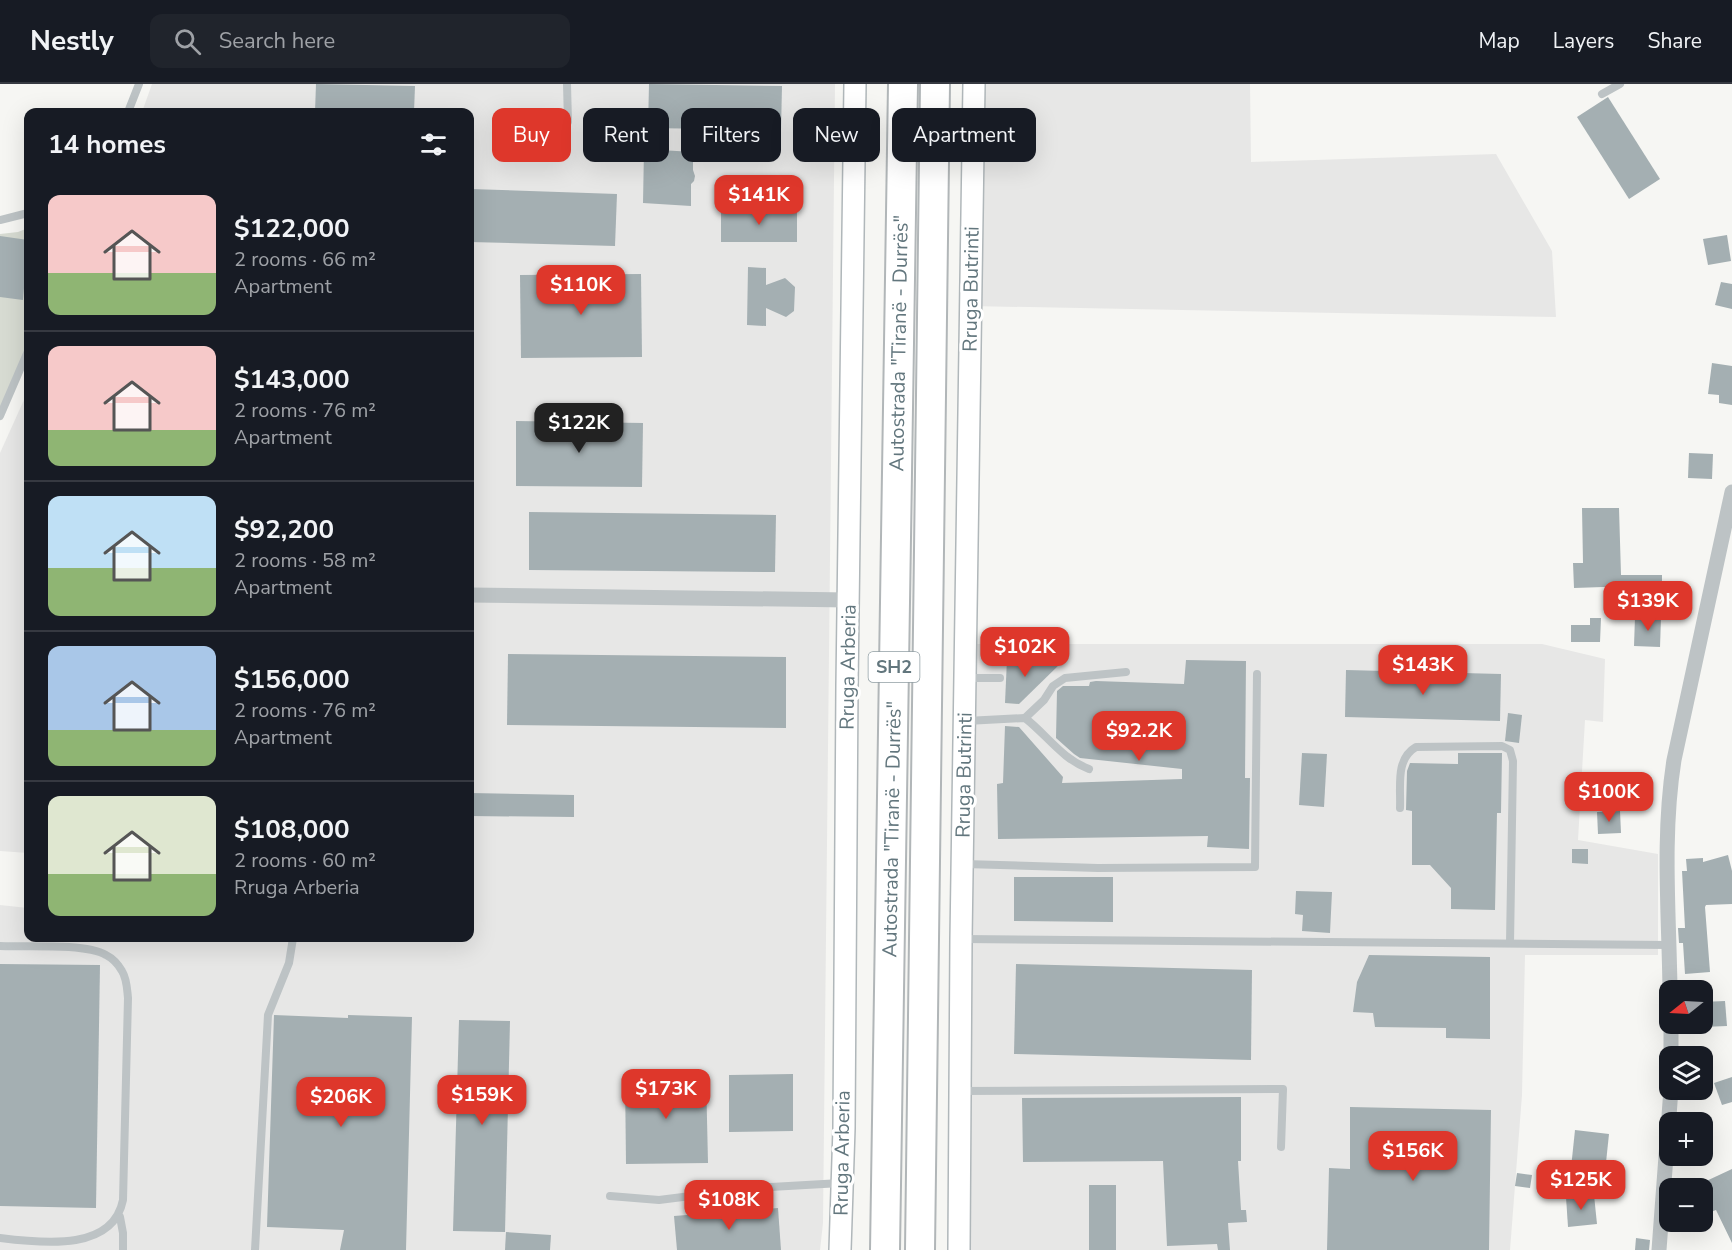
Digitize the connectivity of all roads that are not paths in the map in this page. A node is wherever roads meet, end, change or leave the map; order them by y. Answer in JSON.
{"nodes":[{"id":1,"x":139,"y":84,"type":"edge"},
{"id":2,"x":567,"y":84,"type":"edge"},
{"id":3,"x":855,"y":84,"type":"edge"},
{"id":4,"x":903,"y":84,"type":"edge"},
{"id":5,"x":935,"y":84,"type":"edge"},
{"id":6,"x":974,"y":84,"type":"edge"},
{"id":7,"x":1620,"y":84,"type":"edge"},
{"id":8,"x":1602,"y":94,"type":"dead end"},
{"id":9,"x":130,"y":108,"type":"edge"},
{"id":10,"x":568,"y":108,"type":"edge"},
{"id":11,"x":24,"y":214,"type":"edge"},
{"id":12,"x":0,"y":220,"type":"edge"},
{"id":13,"x":24,"y":360,"type":"edge"},
{"id":14,"x":0,"y":416,"type":"edge"},
{"id":15,"x":1732,"y":492,"type":"edge"},
{"id":16,"x":474,"y":596,"type":"edge"},
{"id":17,"x":849,"y":600,"type":"junction"},
{"id":18,"x":1126,"y":672,"type":"dead end"},
{"id":19,"x":1257,"y":674,"type":"dead end"},
{"id":20,"x":965,"y":678,"type":"junction"},
{"id":21,"x":1000,"y":678,"type":"dead end"},
{"id":22,"x":1025,"y":718,"type":"junction"},
{"id":23,"x":964,"y":721,"type":"junction"},
{"id":24,"x":1089,"y":769,"type":"dead end"},
{"id":25,"x":1401,"y":808,"type":"dead end"},
{"id":26,"x":963,"y":864,"type":"junction"},
{"id":27,"x":962,"y":939,"type":"junction"},
{"id":28,"x":292,"y":942,"type":"edge"},
{"id":29,"x":1510,"y":943,"type":"junction"},
{"id":30,"x":1669,"y":945,"type":"junction"},
{"id":31,"x":0,"y":946,"type":"edge"},
{"id":32,"x":1670,"y":980,"type":"edge"},
{"id":33,"x":960,"y":1091,"type":"junction"},
{"id":34,"x":1670,"y":1100,"type":"edge"},
{"id":35,"x":1281,"y":1147,"type":"dead end"},
{"id":36,"x":842,"y":1182,"type":"junction"},
{"id":37,"x":610,"y":1196,"type":"dead end"},
{"id":38,"x":120,"y":1217,"type":"junction"},
{"id":39,"x":0,"y":1238,"type":"edge"},
{"id":40,"x":123,"y":1250,"type":"edge"},
{"id":41,"x":255,"y":1250,"type":"edge"},
{"id":42,"x":840,"y":1250,"type":"edge"},
{"id":43,"x":885,"y":1250,"type":"edge"},
{"id":44,"x":920,"y":1250,"type":"edge"},
{"id":45,"x":959,"y":1250,"type":"edge"},
{"id":46,"x":1659,"y":1250,"type":"edge"}],
"edges":[{"from":1,"to":9,"type":"lane"},
{"from":2,"to":10,"type":"lane"},
{"from":3,"to":17,"type":"main road","name":"Rruga Arberia"},
{"from":4,"to":43,"type":"highway","name":"Autostrada \"Tiranë - Durrës\"","number":"SH2"},
{"from":5,"to":44,"type":"highway","name":"Autostrada \"Tiranë - Durrës\"","number":"SH2"},
{"from":6,"to":20,"type":"main road","name":"Rruga Butrinti"},
{"from":7,"to":8,"type":"lane"},
{"from":11,"to":12,"type":"lane"},
{"from":13,"to":14,"type":"lane"},
{"from":15,"to":30,"type":"street"},
{"from":16,"to":17,"type":"street"},
{"from":17,"to":36,"type":"main road","name":"Rruga Arberia"},
{"from":18,"to":22,"type":"lane"},
{"from":19,"to":26,"type":"lane"},
{"from":20,"to":21,"type":"lane"},
{"from":20,"to":23,"type":"main road","name":"Rruga Butrinti"},
{"from":22,"to":23,"type":"lane"},
{"from":22,"to":24,"type":"lane"},
{"from":23,"to":26,"type":"main road","name":"Rruga Butrinti"},
{"from":25,"to":29,"type":"lane"},
{"from":26,"to":27,"type":"main road","name":"Rruga Butrinti"},
{"from":27,"to":29,"type":"lane"},
{"from":27,"to":33,"type":"main road","name":"Rruga Butrinti"},
{"from":28,"to":41,"type":"lane"},
{"from":29,"to":30,"type":"lane"},
{"from":30,"to":32,"type":"street"},
{"from":31,"to":38,"type":"lane"},
{"from":33,"to":35,"type":"lane"},
{"from":33,"to":45,"type":"main road","name":"Rruga Butrinti"},
{"from":34,"to":46,"type":"street"},
{"from":36,"to":37,"type":"lane"},
{"from":36,"to":42,"type":"main road","name":"Rruga Arberia"},
{"from":38,"to":39,"type":"lane"},
{"from":38,"to":40,"type":"lane"}]}
